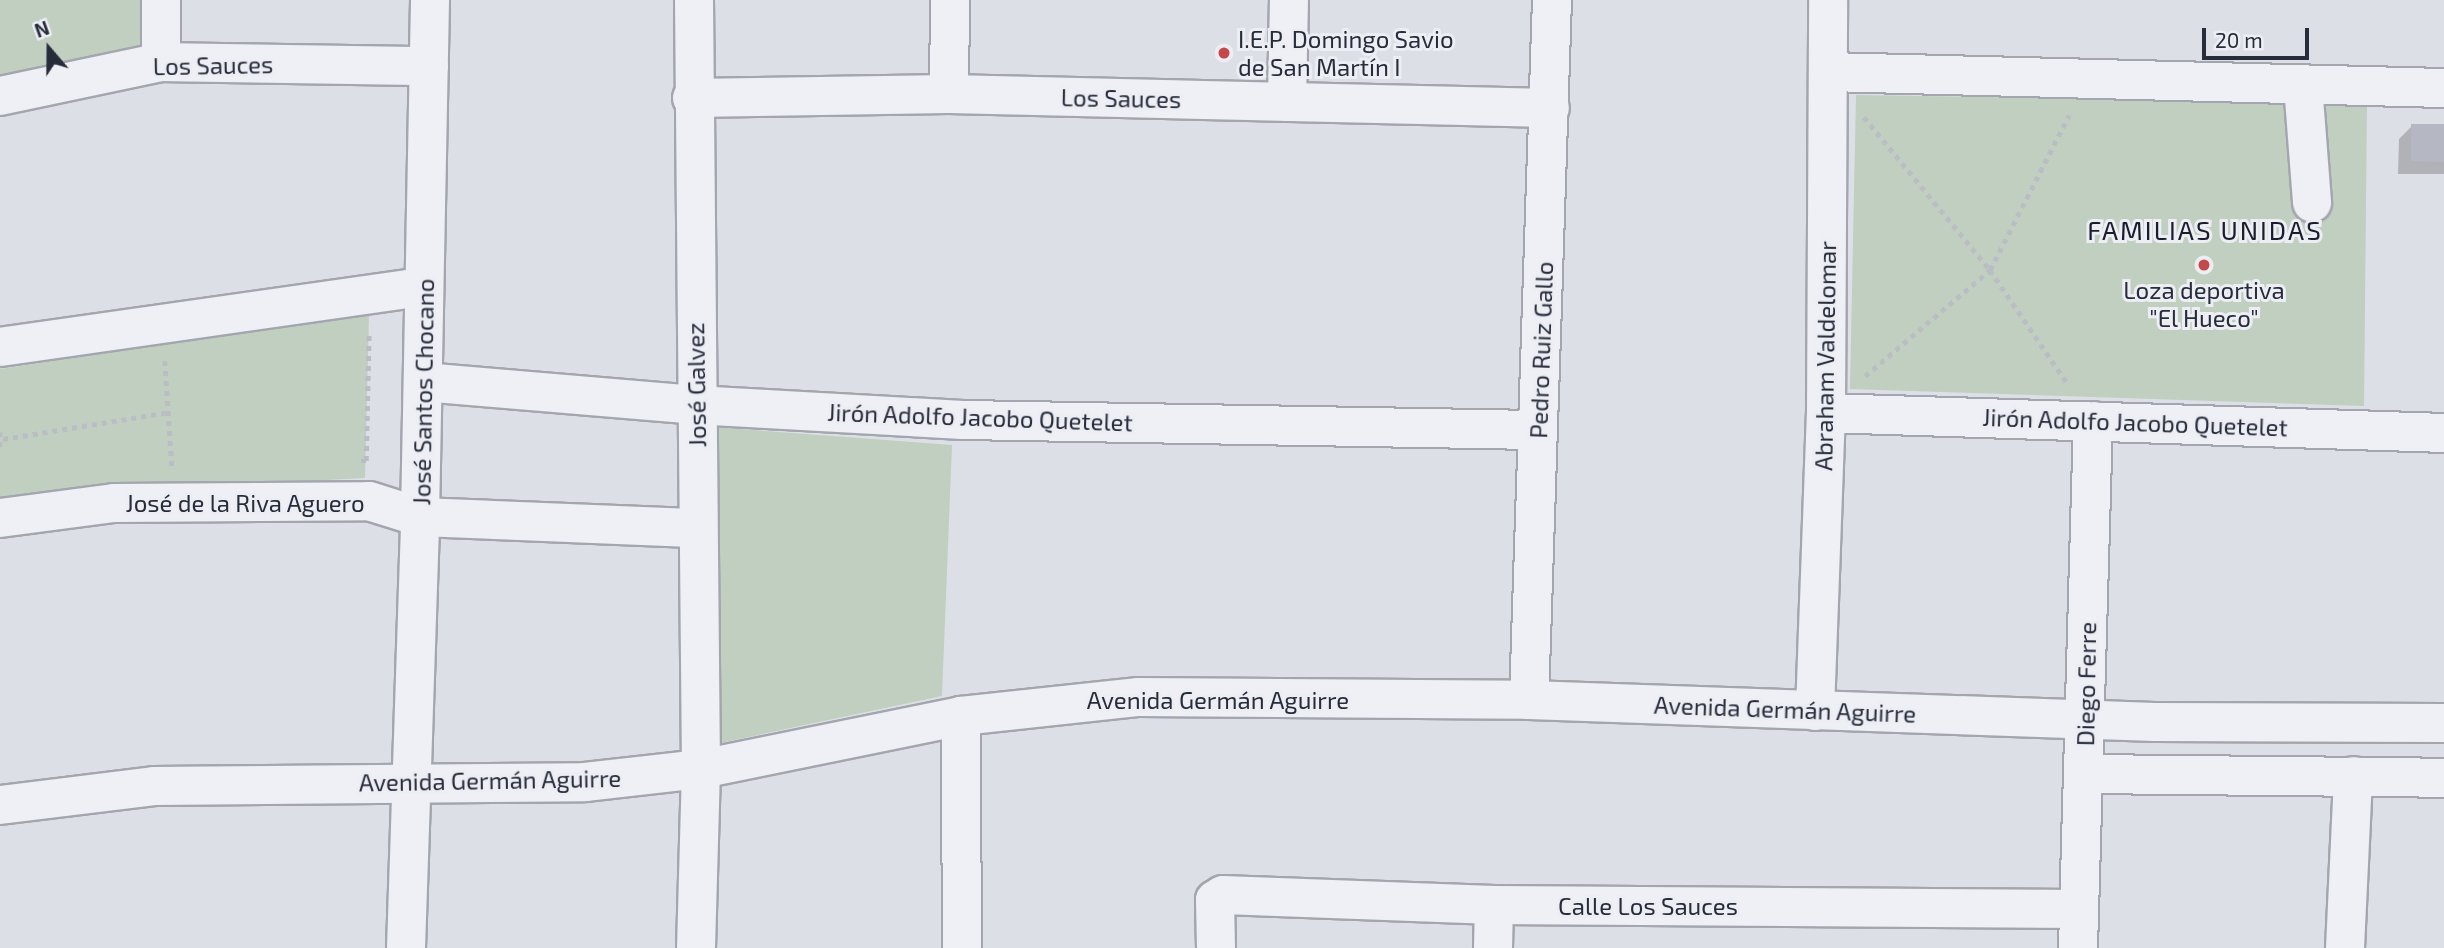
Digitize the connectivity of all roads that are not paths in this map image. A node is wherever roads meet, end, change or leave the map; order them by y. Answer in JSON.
{"nodes":[{"id":1,"x":161,"y":0,"type":"edge"},
{"id":2,"x":430,"y":0,"type":"edge"},
{"id":3,"x":694,"y":0,"type":"edge"},
{"id":4,"x":950,"y":0,"type":"edge"},
{"id":5,"x":1289,"y":0,"type":"edge"},
{"id":6,"x":1552,"y":0,"type":"edge"},
{"id":7,"x":1828,"y":0,"type":"edge"},
{"id":8,"x":161,"y":62,"type":"junction"},
{"id":9,"x":429,"y":66,"type":"junction"},
{"id":10,"x":1828,"y":72,"type":"junction"},
{"id":11,"x":2304,"y":85,"type":"junction"},
{"id":12,"x":2444,"y":88,"type":"edge"},
{"id":13,"x":948,"y":94,"type":"junction"},
{"id":14,"x":0,"y":96,"type":"edge"},
{"id":15,"x":692,"y":98,"type":"junction"},
{"id":16,"x":1287,"y":102,"type":"junction"},
{"id":17,"x":1550,"y":108,"type":"junction"},
{"id":18,"x":2312,"y":203,"type":"dead end"},
{"id":19,"x":424,"y":287,"type":"junction"},
{"id":20,"x":0,"y":347,"type":"edge"},
{"id":21,"x":423,"y":382,"type":"junction"},
{"id":22,"x":695,"y":405,"type":"junction"},
{"id":23,"x":1826,"y":412,"type":"junction"},
{"id":24,"x":2093,"y":421,"type":"junction"},
{"id":25,"x":1538,"y":430,"type":"junction"},
{"id":26,"x":2444,"y":433,"type":"edge"},
{"id":27,"x":421,"y":517,"type":"junction"},
{"id":28,"x":0,"y":518,"type":"edge"},
{"id":29,"x":698,"y":528,"type":"junction"},
{"id":30,"x":1529,"y":700,"type":"junction"},
{"id":31,"x":1815,"y":711,"type":"junction"},
{"id":32,"x":961,"y":716,"type":"junction"},
{"id":33,"x":2084,"y":718,"type":"junction"},
{"id":34,"x":2444,"y":723,"type":"edge"},
{"id":35,"x":701,"y":769,"type":"junction"},
{"id":36,"x":2085,"y":774,"type":"junction"},
{"id":37,"x":2353,"y":776,"type":"junction"},
{"id":38,"x":2444,"y":778,"type":"edge"},
{"id":39,"x":410,"y":783,"type":"junction"},
{"id":40,"x":0,"y":805,"type":"edge"},
{"id":41,"x":1494,"y":905,"type":"junction"},
{"id":42,"x":2079,"y":909,"type":"junction"},
{"id":43,"x":406,"y":948,"type":"edge"},
{"id":44,"x":696,"y":948,"type":"edge"},
{"id":45,"x":962,"y":948,"type":"edge"},
{"id":46,"x":1216,"y":948,"type":"edge"},
{"id":47,"x":1493,"y":948,"type":"edge"},
{"id":48,"x":2078,"y":948,"type":"edge"},
{"id":49,"x":2345,"y":948,"type":"edge"}],
"edges":[{"from":1,"to":8,"type":"street"},
{"from":2,"to":9,"type":"street","name":"José Santos Chocano"},
{"from":3,"to":15,"type":"street","name":"José Galvez"},
{"from":4,"to":13,"type":"street"},
{"from":5,"to":16,"type":"street"},
{"from":6,"to":17,"type":"street","name":"Pedro Ruiz Gallo"},
{"from":7,"to":10,"type":"street","name":"Abraham Valdelomar"},
{"from":8,"to":9,"type":"street","name":"Los Sauces"},
{"from":8,"to":14,"type":"street","name":"Los Sauces"},
{"from":9,"to":19,"type":"street","name":"José Santos Chocano"},
{"from":10,"to":11,"type":"street"},
{"from":10,"to":23,"type":"street","name":"Abraham Valdelomar"},
{"from":11,"to":12,"type":"street"},
{"from":11,"to":18,"type":"street"},
{"from":13,"to":15,"type":"street","name":"Los Sauces"},
{"from":13,"to":16,"type":"street","name":"Los Sauces"},
{"from":15,"to":22,"type":"street","name":"José Galvez"},
{"from":16,"to":17,"type":"street","name":"Los Sauces"},
{"from":17,"to":25,"type":"street","name":"Pedro Ruiz Gallo"},
{"from":19,"to":20,"type":"street"},
{"from":19,"to":21,"type":"street","name":"José Santos Chocano"},
{"from":21,"to":22,"type":"street","name":"Jirón Adolfo Jacobo Quetelet"},
{"from":21,"to":27,"type":"street","name":"José Santos Chocano"},
{"from":22,"to":25,"type":"street","name":"Jirón Adolfo Jacobo Quetelet"},
{"from":22,"to":29,"type":"street","name":"José Galvez"},
{"from":23,"to":24,"type":"street","name":"Jirón Adolfo Jacobo Quetelet"},
{"from":23,"to":31,"type":"street","name":"Abraham Valdelomar"},
{"from":24,"to":26,"type":"street","name":"Jirón Adolfo Jacobo Quetelet"},
{"from":24,"to":33,"type":"street","name":"Diego Ferre"},
{"from":25,"to":30,"type":"street","name":"Pedro Ruiz Gallo"},
{"from":27,"to":28,"type":"street","name":"José de la Riva Aguero"},
{"from":27,"to":29,"type":"street","name":"José de la Riva Aguero"},
{"from":27,"to":39,"type":"street","name":"José Santos Chocano"},
{"from":29,"to":35,"type":"street","name":"José Galvez"},
{"from":30,"to":31,"type":"street","name":"Avenida Germán Aguirre"},
{"from":30,"to":32,"type":"street","name":"Avenida Germán Aguirre"},
{"from":31,"to":33,"type":"street","name":"Avenida Germán Aguirre"},
{"from":32,"to":35,"type":"street","name":"Avenida Germán Aguirre"},
{"from":32,"to":45,"type":"street"},
{"from":33,"to":34,"type":"street","name":"Avenida Germán Aguirre"},
{"from":33,"to":36,"type":"street","name":"Diego Ferre"},
{"from":35,"to":39,"type":"street","name":"Avenida Germán Aguirre"},
{"from":35,"to":44,"type":"street","name":"José Galvez"},
{"from":36,"to":37,"type":"street"},
{"from":36,"to":42,"type":"street","name":"Diego Ferre"},
{"from":37,"to":38,"type":"street"},
{"from":37,"to":49,"type":"street"},
{"from":39,"to":40,"type":"street","name":"Avenida Germán Aguirre"},
{"from":39,"to":43,"type":"street","name":"José Santos Chocano"},
{"from":41,"to":42,"type":"street","name":"Calle Los Sauces"},
{"from":41,"to":46,"type":"street","name":"Calle Los Sauces"},
{"from":41,"to":47,"type":"street"},
{"from":42,"to":48,"type":"street","name":"Diego Ferre"}]}
